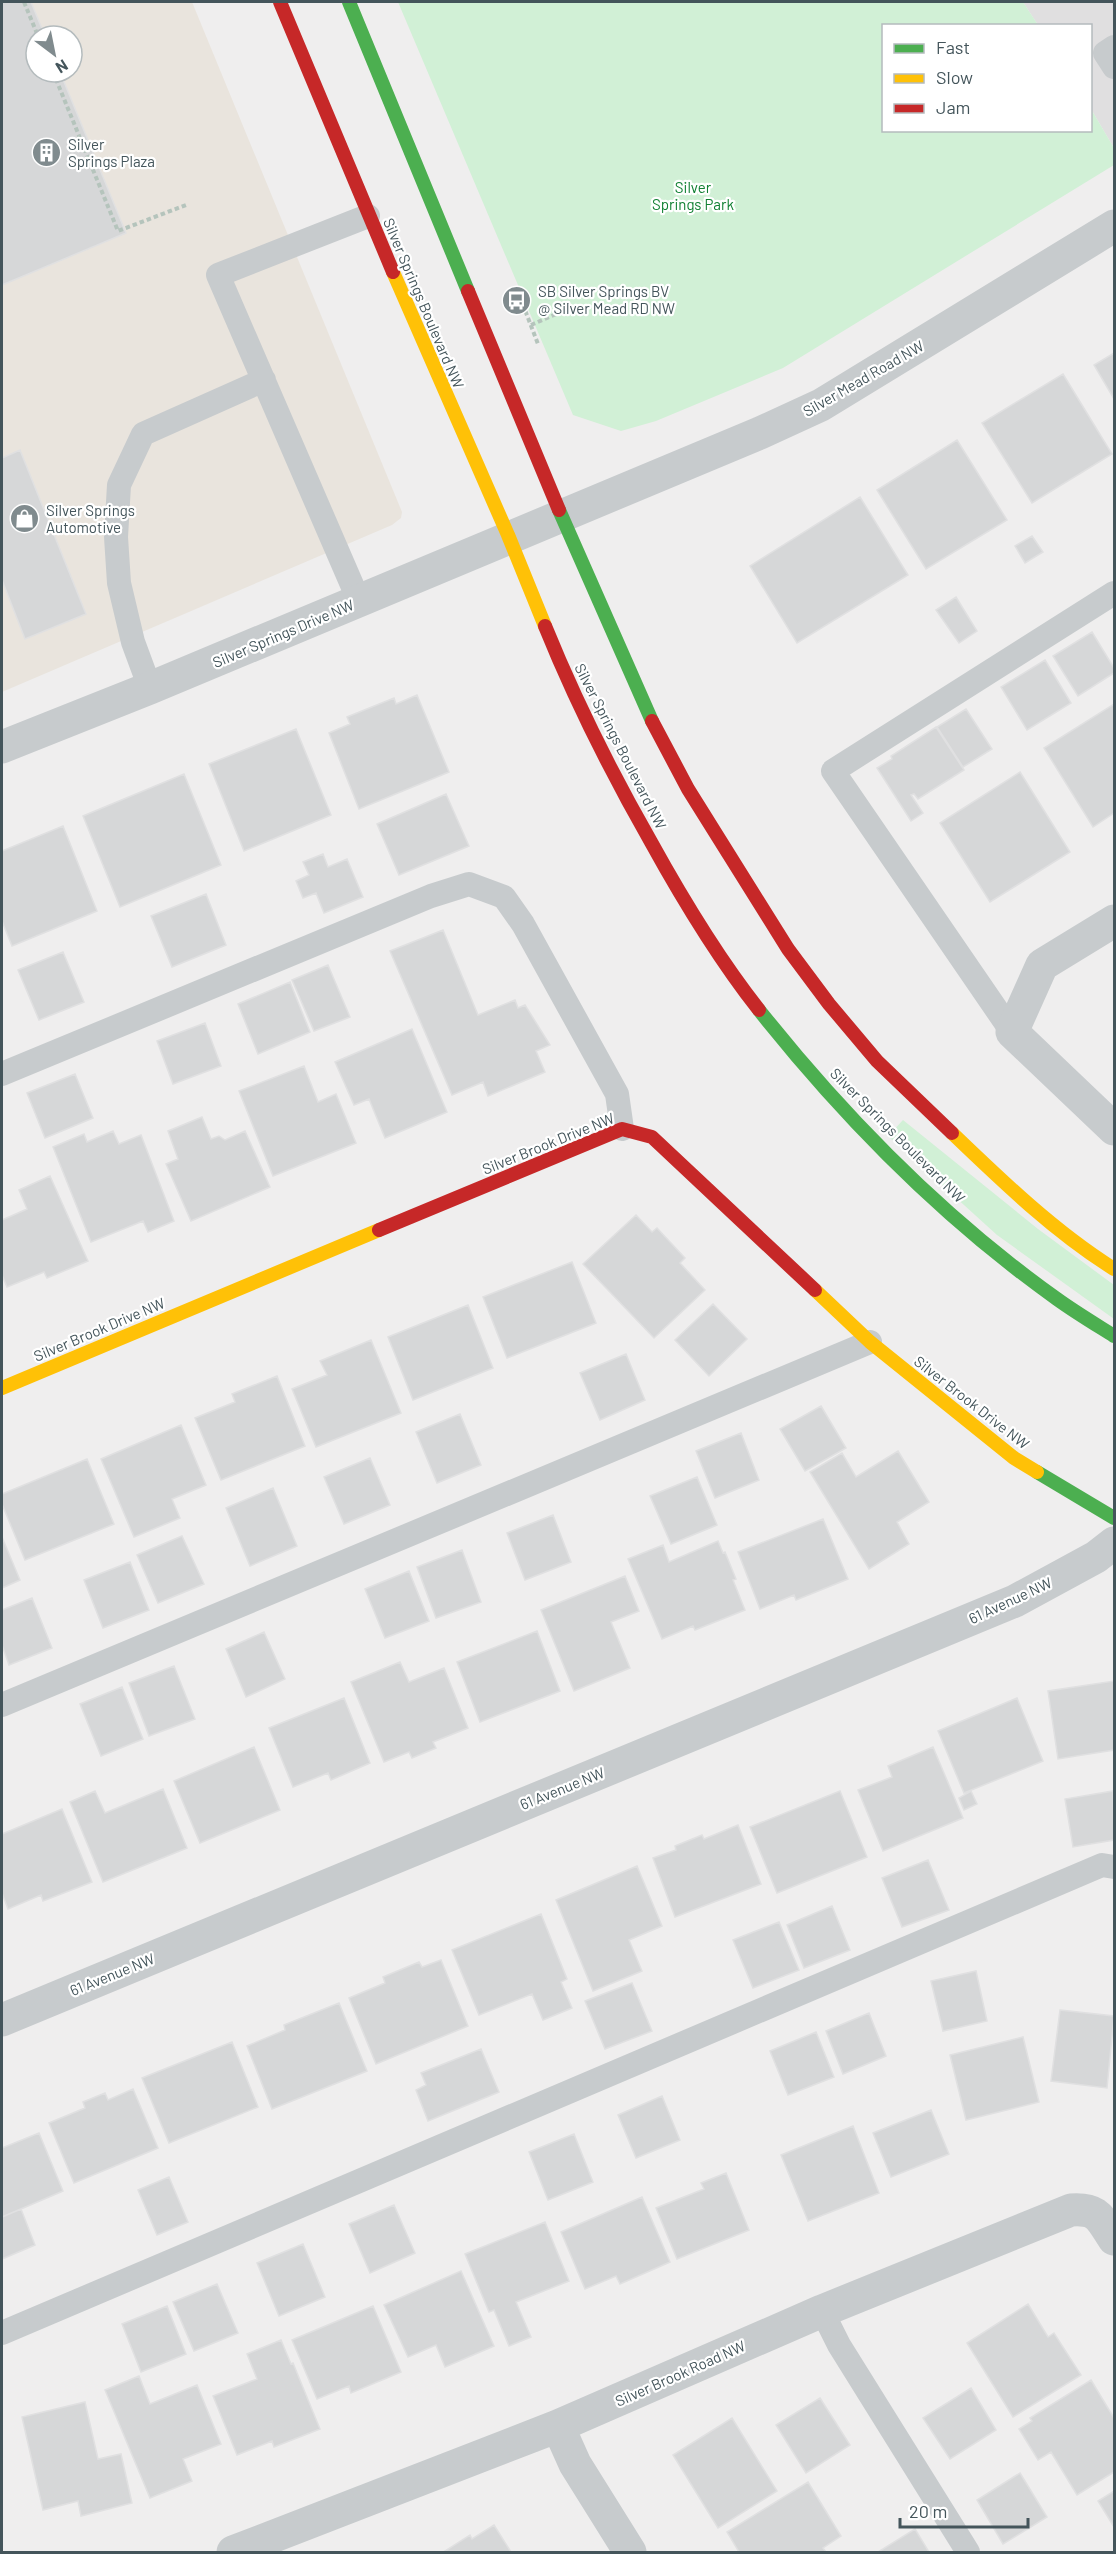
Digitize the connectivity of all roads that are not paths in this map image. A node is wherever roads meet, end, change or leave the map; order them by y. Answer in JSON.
{"nodes":[{"id":1,"x":280,"y":2,"type":"edge"},
{"id":2,"x":349,"y":2,"type":"edge"},
{"id":3,"x":1114,"y":47,"type":"edge"},
{"id":4,"x":1114,"y":67,"type":"edge"},
{"id":5,"x":368,"y":216,"type":"junction"},
{"id":6,"x":1114,"y":226,"type":"edge"},
{"id":7,"x":264,"y":380,"type":"junction"},
{"id":8,"x":562,"y":514,"type":"junction"},
{"id":9,"x":509,"y":538,"type":"junction"},
{"id":10,"x":1114,"y":593,"type":"edge"},
{"id":11,"x":359,"y":601,"type":"junction"},
{"id":12,"x":150,"y":688,"type":"junction"},
{"id":13,"x":2,"y":747,"type":"edge"},
{"id":14,"x":1114,"y":921,"type":"edge"},
{"id":15,"x":1012,"y":1032,"type":"junction"},
{"id":16,"x":2,"y":1074,"type":"edge"},
{"id":17,"x":622,"y":1129,"type":"junction"},
{"id":18,"x":1114,"y":1129,"type":"edge"},
{"id":19,"x":1114,"y":1269,"type":"edge"},
{"id":20,"x":1114,"y":1336,"type":"edge"},
{"id":21,"x":870,"y":1342,"type":"junction"},
{"id":22,"x":2,"y":1388,"type":"edge"},
{"id":23,"x":1114,"y":1518,"type":"edge"},
{"id":24,"x":1114,"y":1543,"type":"edge"},
{"id":25,"x":2,"y":1705,"type":"edge"},
{"id":26,"x":1114,"y":1867,"type":"edge"},
{"id":27,"x":2,"y":2020,"type":"edge"},
{"id":28,"x":1114,"y":2239,"type":"edge"},
{"id":29,"x":822,"y":2311,"type":"junction"},
{"id":30,"x":2,"y":2333,"type":"edge"},
{"id":31,"x":558,"y":2426,"type":"junction"},
{"id":32,"x":273,"y":2546,"type":"edge"},
{"id":33,"x":233,"y":2553,"type":"edge"},
{"id":34,"x":630,"y":2553,"type":"edge"},
{"id":35,"x":968,"y":2553,"type":"edge"}],
"edges":[{"from":1,"to":5,"type":"street","name":"Silver Springs Boulevard NW"},
{"from":2,"to":8,"type":"street"},
{"from":3,"to":4,"type":"lane"},
{"from":5,"to":7,"type":"lane"},
{"from":5,"to":9,"type":"street","name":"Silver Springs Boulevard NW"},
{"from":6,"to":8,"type":"street","name":"Silver Mead Road NW"},
{"from":7,"to":11,"type":"lane"},
{"from":7,"to":12,"type":"lane"},
{"from":8,"to":9,"type":"street","name":"Silver Springs Drive NW"},
{"from":8,"to":19,"type":"street"},
{"from":9,"to":11,"type":"street","name":"Silver Springs Drive NW"},
{"from":9,"to":20,"type":"street","name":"Silver Springs Boulevard NW"},
{"from":10,"to":15,"type":"lane"},
{"from":11,"to":12,"type":"street","name":"Silver Springs Drive NW"},
{"from":12,"to":13,"type":"street","name":"Silver Springs Drive NW"},
{"from":14,"to":15,"type":"street"},
{"from":15,"to":18,"type":"street"},
{"from":16,"to":17,"type":"lane"},
{"from":17,"to":21,"type":"street","name":"Silver Brook Drive NW"},
{"from":17,"to":22,"type":"street","name":"Silver Brook Drive NW"},
{"from":21,"to":23,"type":"street","name":"Silver Brook Drive NW"},
{"from":21,"to":25,"type":"lane"},
{"from":24,"to":27,"type":"street","name":"61 Avenue NW"},
{"from":26,"to":30,"type":"lane"},
{"from":28,"to":29,"type":"street","name":"Silver Brook Road NW"},
{"from":29,"to":31,"type":"street","name":"Silver Brook Road NW"},
{"from":29,"to":35,"type":"lane"},
{"from":31,"to":32,"type":"street","name":"Silver Brook Road NW"},
{"from":31,"to":34,"type":"street"},
{"from":32,"to":33,"type":"street","name":"Silver Brook Road NW"}]}
